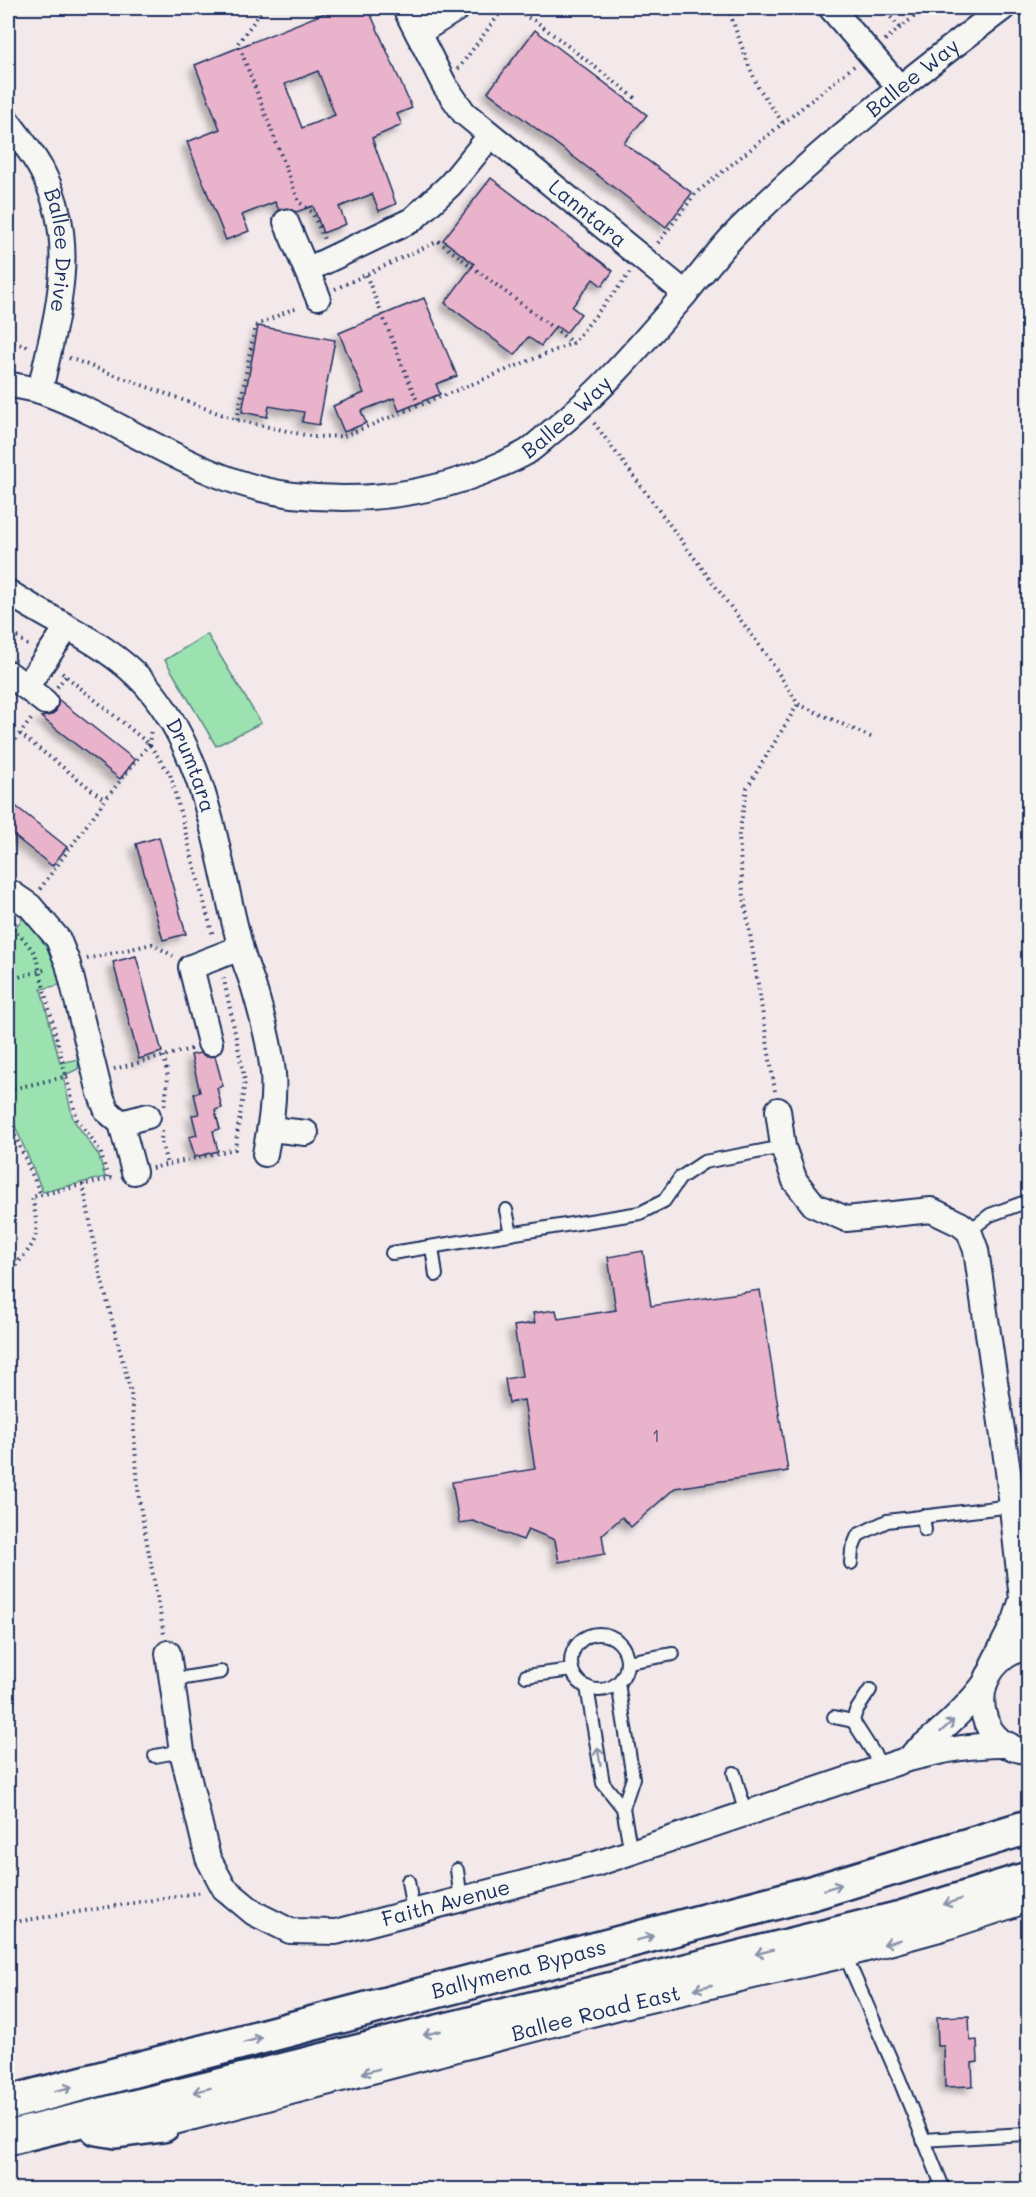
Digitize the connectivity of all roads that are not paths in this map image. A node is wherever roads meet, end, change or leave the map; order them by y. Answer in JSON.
{"nodes":[{"id":1,"x":405,"y":8,"type":"edge"},
{"id":2,"x":458,"y":8,"type":"edge"},
{"id":3,"x":831,"y":8,"type":"edge"},
{"id":4,"x":1003,"y":8,"type":"edge"},
{"id":5,"x":418,"y":33,"type":"junction"},
{"id":6,"x":900,"y":87,"type":"junction"},
{"id":7,"x":8,"y":122,"type":"edge"},
{"id":8,"x":490,"y":136,"type":"junction"},
{"id":9,"x":286,"y":222,"type":"dead end"},
{"id":10,"x":307,"y":270,"type":"junction"},
{"id":11,"x":685,"y":293,"type":"junction"},
{"id":12,"x":318,"y":297,"type":"road end"},
{"id":13,"x":8,"y":384,"type":"edge"},
{"id":14,"x":40,"y":391,"type":"junction"},
{"id":15,"x":8,"y":592,"type":"edge"},
{"id":16,"x":67,"y":628,"type":"junction"},
{"id":17,"x":17,"y":680,"type":"edge"},
{"id":18,"x":45,"y":702,"type":"dead end"},
{"id":19,"x":8,"y":891,"type":"edge"},
{"id":20,"x":230,"y":953,"type":"junction"},
{"id":21,"x":210,"y":1043,"type":"dead end"},
{"id":22,"x":778,"y":1110,"type":"road end"},
{"id":23,"x":148,"y":1116,"type":"dead end"},
{"id":24,"x":121,"y":1123,"type":"junction"},
{"id":25,"x":270,"y":1129,"type":"junction"},
{"id":26,"x":306,"y":1133,"type":"dead end"},
{"id":27,"x":783,"y":1147,"type":"junction"},
{"id":28,"x":265,"y":1154,"type":"dead end"},
{"id":29,"x":134,"y":1172,"type":"road end"},
{"id":30,"x":1029,"y":1201,"type":"edge"},
{"id":31,"x":506,"y":1210,"type":"dead end"},
{"id":32,"x":969,"y":1231,"type":"junction"},
{"id":33,"x":511,"y":1234,"type":"junction"},
{"id":34,"x":432,"y":1247,"type":"junction"},
{"id":35,"x":392,"y":1253,"type":"dead end"},
{"id":36,"x":436,"y":1275,"type":"dead end"},
{"id":37,"x":1012,"y":1506,"type":"junction"},
{"id":38,"x":923,"y":1516,"type":"junction"},
{"id":39,"x":925,"y":1530,"type":"dead end"},
{"id":40,"x":851,"y":1563,"type":"dead end"},
{"id":41,"x":1025,"y":1605,"type":"edge"},
{"id":42,"x":1029,"y":1647,"type":"edge"},
{"id":43,"x":168,"y":1653,"type":"road end"},
{"id":44,"x":673,"y":1654,"type":"dead end"},
{"id":45,"x":627,"y":1662,"type":"junction"},
{"id":46,"x":572,"y":1670,"type":"junction"},
{"id":47,"x":221,"y":1672,"type":"dead end"},
{"id":48,"x":526,"y":1676,"type":"dead end"},
{"id":49,"x":987,"y":1678,"type":"junction"},
{"id":50,"x":172,"y":1680,"type":"junction"},
{"id":51,"x":618,"y":1683,"type":"junction"},
{"id":52,"x":586,"y":1688,"type":"junction"},
{"id":53,"x":870,"y":1690,"type":"dead end"},
{"id":54,"x":834,"y":1717,"type":"dead end"},
{"id":55,"x":853,"y":1721,"type":"junction"},
{"id":56,"x":1019,"y":1748,"type":"edge"},
{"id":57,"x":182,"y":1751,"type":"junction"},
{"id":58,"x":154,"y":1756,"type":"dead end"},
{"id":59,"x":894,"y":1764,"type":"junction"},
{"id":60,"x":734,"y":1773,"type":"dead end"},
{"id":61,"x":623,"y":1808,"type":"junction"},
{"id":62,"x":747,"y":1814,"type":"junction"},
{"id":63,"x":1029,"y":1827,"type":"edge"},
{"id":64,"x":631,"y":1853,"type":"junction"},
{"id":65,"x":457,"y":1870,"type":"dead end"},
{"id":66,"x":1029,"y":1879,"type":"edge"},
{"id":67,"x":408,"y":1881,"type":"dead end"},
{"id":68,"x":461,"y":1900,"type":"junction"},
{"id":69,"x":1029,"y":1900,"type":"edge"},
{"id":70,"x":413,"y":1912,"type":"junction"},
{"id":71,"x":845,"y":1955,"type":"junction"},
{"id":72,"x":8,"y":2103,"type":"edge"},
{"id":73,"x":66,"y":2123,"type":"junction"},
{"id":74,"x":164,"y":2125,"type":"joint"},
{"id":75,"x":1025,"y":2134,"type":"dead end"},
{"id":76,"x":8,"y":2138,"type":"edge"},
{"id":77,"x":923,"y":2139,"type":"junction"},
{"id":78,"x":944,"y":2190,"type":"edge"}],
"edges":[{"from":1,"to":5,"type":"street","name":"Lanntara"},
{"from":2,"to":5,"type":"street"},
{"from":3,"to":6,"type":"street"},
{"from":4,"to":6,"type":"street","name":"Ballee Way"},
{"from":5,"to":8,"type":"street","name":"Lanntara"},
{"from":6,"to":11,"type":"street","name":"Ballee Way"},
{"from":7,"to":14,"type":"street","name":"Ballee Drive"},
{"from":8,"to":10,"type":"street"},
{"from":8,"to":11,"type":"street","name":"Lanntara"},
{"from":9,"to":10,"type":"street"},
{"from":10,"to":12,"type":"street"},
{"from":11,"to":14,"type":"street","name":"Ballee Way"},
{"from":13,"to":14,"type":"street","name":"Ballee Way"},
{"from":15,"to":16,"type":"street","name":"Drumtara"},
{"from":16,"to":17,"type":"street"},
{"from":16,"to":20,"type":"street","name":"Drumtara"},
{"from":17,"to":18,"type":"street"},
{"from":19,"to":24,"type":"street"},
{"from":20,"to":21,"type":"street"},
{"from":20,"to":25,"type":"street","name":"Drumtara"},
{"from":22,"to":27,"type":"street"},
{"from":23,"to":24,"type":"street"},
{"from":24,"to":29,"type":"street"},
{"from":25,"to":26,"type":"street"},
{"from":25,"to":28,"type":"street","name":"Drumtara"},
{"from":27,"to":32,"type":"street"},
{"from":27,"to":33,"type":"lane"},
{"from":30,"to":32,"type":"lane"},
{"from":31,"to":33,"type":"lane"},
{"from":32,"to":37,"type":"street"},
{"from":33,"to":34,"type":"lane"},
{"from":34,"to":35,"type":"lane"},
{"from":34,"to":36,"type":"lane"},
{"from":37,"to":38,"type":"lane"},
{"from":37,"to":41,"type":"street"},
{"from":38,"to":39,"type":"lane"},
{"from":38,"to":40,"type":"lane"},
{"from":41,"to":49,"type":"street"},
{"from":42,"to":49,"type":"street"},
{"from":43,"to":50,"type":"street","name":"Faith Avenue"},
{"from":44,"to":45,"type":"lane"},
{"from":45,"to":46,"type":"lane"},
{"from":45,"to":51,"type":"lane"},
{"from":46,"to":48,"type":"lane"},
{"from":46,"to":52,"type":"lane"},
{"from":47,"to":50,"type":"lane"},
{"from":49,"to":56,"type":"street"},
{"from":59,"to":49,"type":"street","name":"Faith Avenue","one_way":true},
{"from":50,"to":57,"type":"street","name":"Faith Avenue"},
{"from":51,"to":52,"type":"lane"},
{"from":51,"to":61,"type":"lane"},
{"from":61,"to":52,"type":"lane","one_way":true},
{"from":53,"to":55,"type":"lane"},
{"from":54,"to":55,"type":"lane"},
{"from":55,"to":59,"type":"lane"},
{"from":56,"to":59,"type":"street","name":"Faith Avenue"},
{"from":57,"to":58,"type":"lane"},
{"from":57,"to":70,"type":"street","name":"Faith Avenue"},
{"from":59,"to":62,"type":"street","name":"Faith Avenue"},
{"from":60,"to":62,"type":"lane"},
{"from":61,"to":64,"type":"lane"},
{"from":62,"to":64,"type":"street","name":"Faith Avenue"},
{"from":72,"to":63,"type":"highway","name":"Ballymena Bypass","one_way":true},
{"from":64,"to":68,"type":"street","name":"Faith Avenue"},
{"from":65,"to":68,"type":"lane"},
{"from":66,"to":73,"type":"highway","name":"Ballymena Bypass","one_way":true},
{"from":67,"to":70,"type":"lane"},
{"from":68,"to":70,"type":"street","name":"Faith Avenue"},
{"from":69,"to":71,"type":"street","name":"Ballee Road East","one_way":true},
{"from":71,"to":74,"type":"street","name":"Ballee Road East","one_way":true},
{"from":71,"to":77,"type":"lane"},
{"from":73,"to":74,"type":"highway"},
{"from":73,"to":76,"type":"highway","name":"Ballymena Bypass"},
{"from":75,"to":77,"type":"lane"},
{"from":77,"to":78,"type":"lane"}]}
